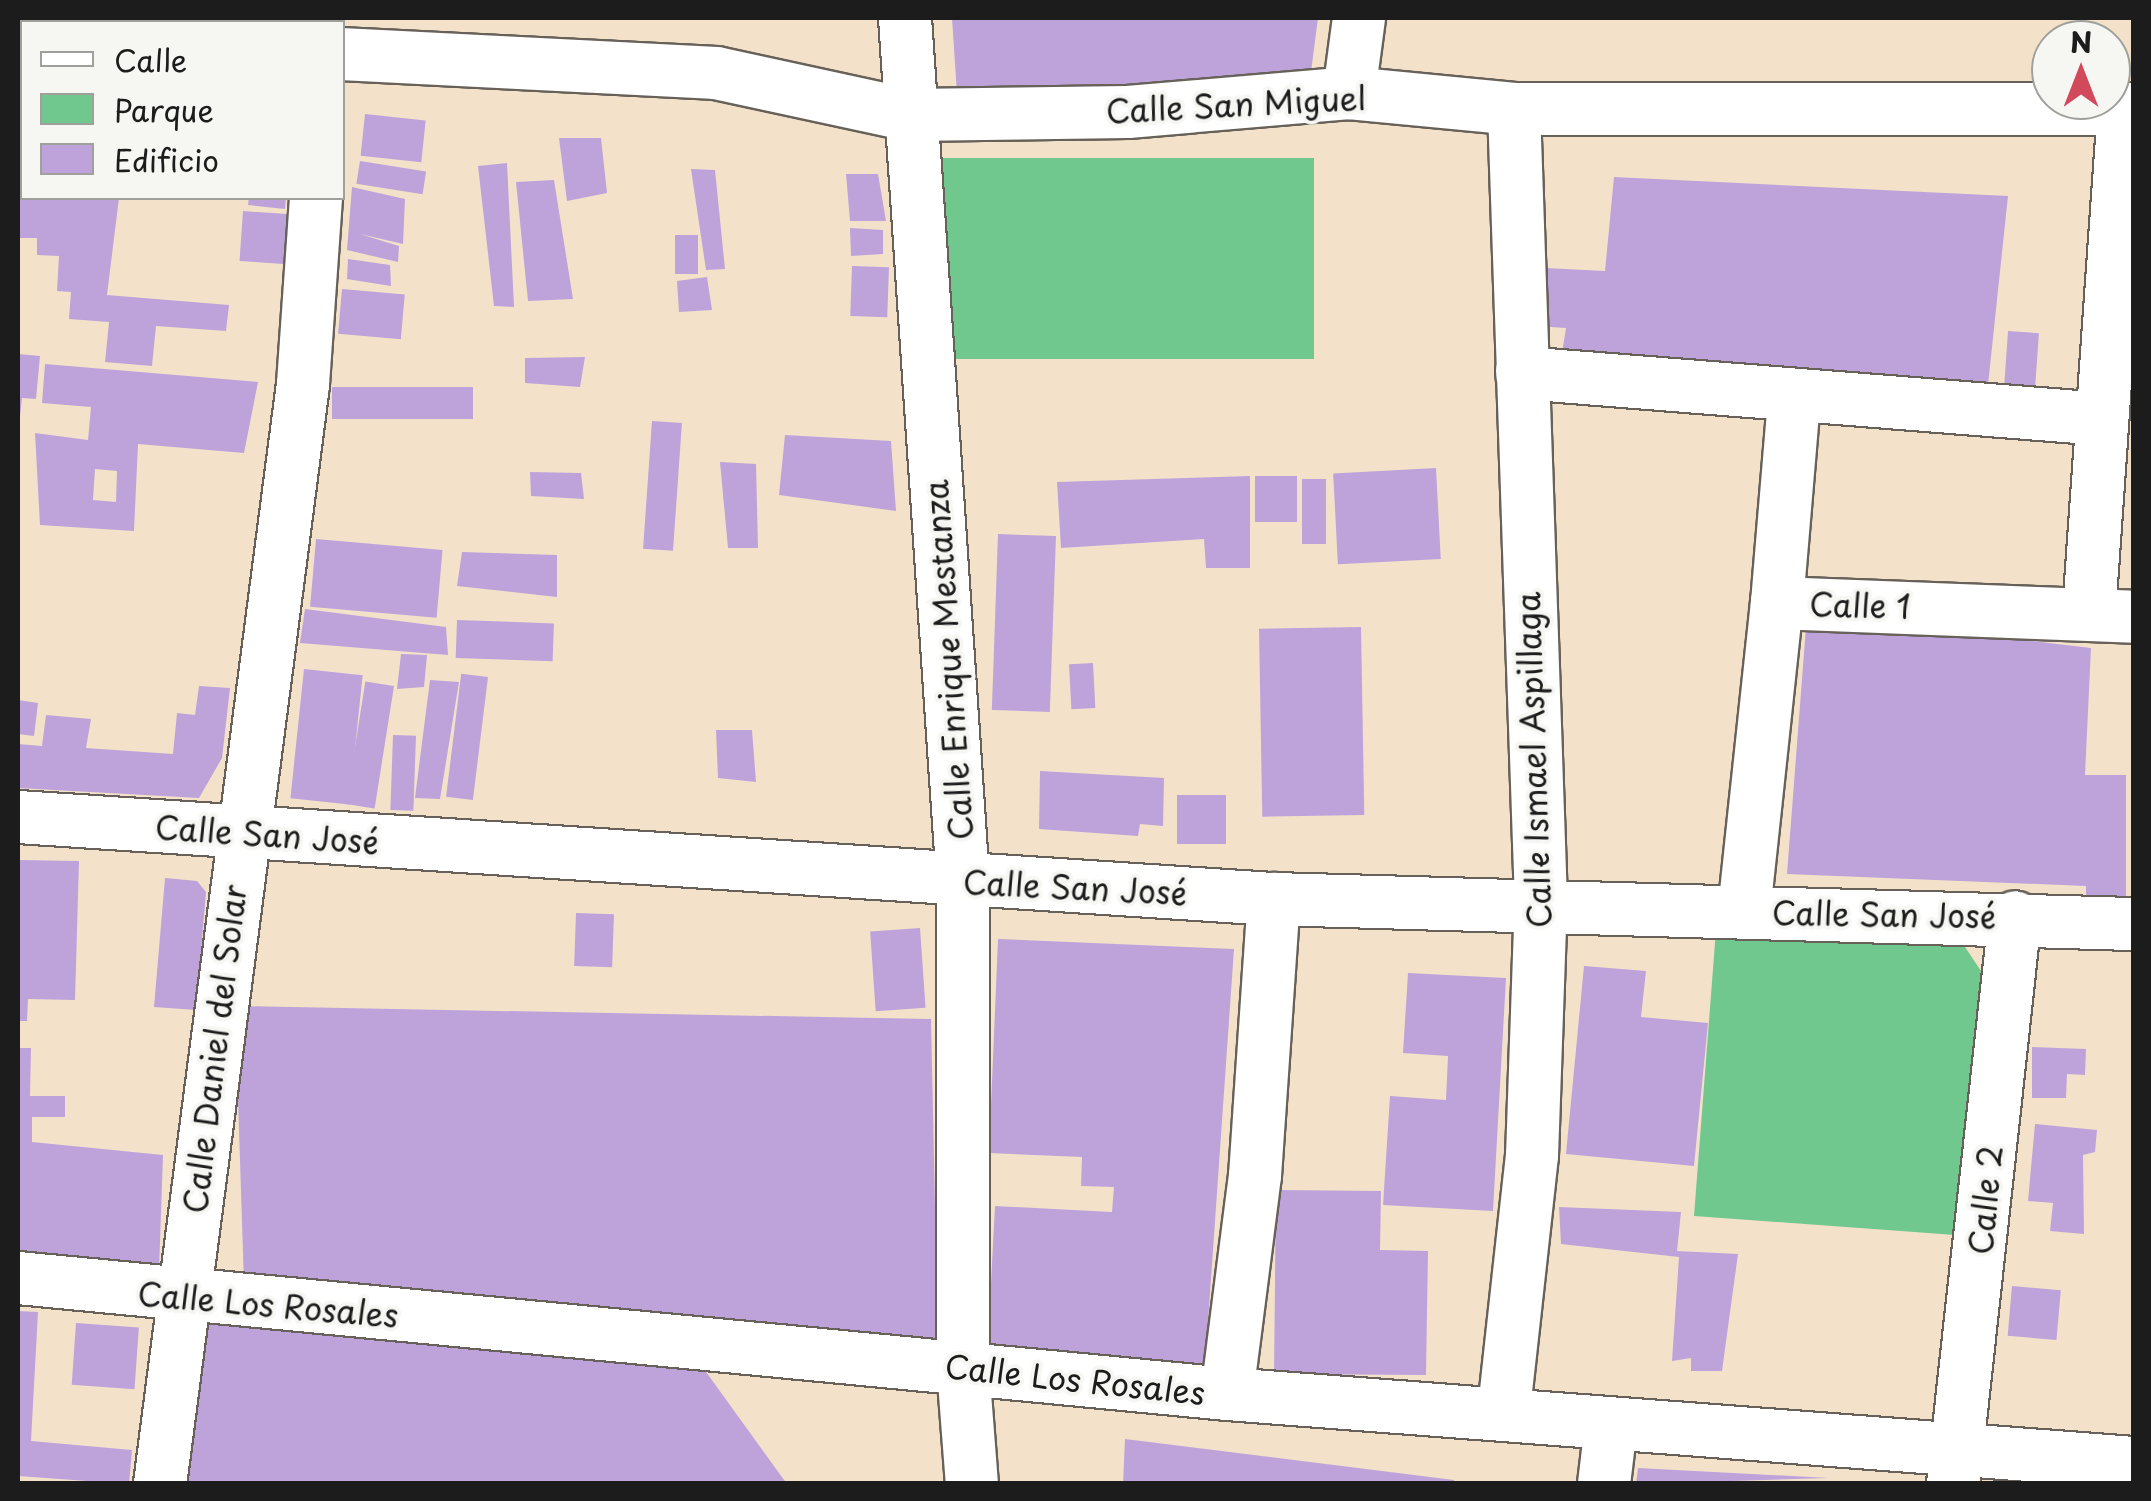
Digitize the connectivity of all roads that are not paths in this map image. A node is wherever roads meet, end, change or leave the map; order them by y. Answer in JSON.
{"nodes":[{"id":1,"x":904,"y":18,"type":"edge"},
{"id":2,"x":1359,"y":18,"type":"edge"},
{"id":3,"x":345,"y":54,"type":"edge"},
{"id":4,"x":1349,"y":92,"type":"junction"},
{"id":5,"x":1514,"y":109,"type":"junction"},
{"id":6,"x":2031,"y":110,"type":"edge"},
{"id":7,"x":911,"y":115,"type":"junction"},
{"id":8,"x":2127,"y":120,"type":"edge"},
{"id":9,"x":316,"y":200,"type":"edge"},
{"id":10,"x":1522,"y":373,"type":"junction"},
{"id":11,"x":1794,"y":401,"type":"junction"},
{"id":12,"x":2102,"y":419,"type":"junction"},
{"id":13,"x":1777,"y":602,"type":"junction"},
{"id":14,"x":2112,"y":614,"type":"edge"},
{"id":15,"x":18,"y":817,"type":"edge"},
{"id":16,"x":240,"y":832,"type":"junction"},
{"id":17,"x":963,"y":881,"type":"junction"},
{"id":18,"x":1274,"y":899,"type":"junction"},
{"id":19,"x":1541,"y":902,"type":"junction"},
{"id":20,"x":1744,"y":911,"type":"junction"},
{"id":21,"x":2015,"y":917,"type":"junction"},
{"id":22,"x":2134,"y":924,"type":"edge"},
{"id":23,"x":18,"y":1278,"type":"edge"},
{"id":24,"x":183,"y":1297,"type":"junction"},
{"id":25,"x":963,"y":1368,"type":"junction"},
{"id":26,"x":1227,"y":1394,"type":"junction"},
{"id":27,"x":1504,"y":1409,"type":"junction"},
{"id":28,"x":1611,"y":1425,"type":"junction"},
{"id":29,"x":2134,"y":1463,"type":"edge"},
{"id":30,"x":1956,"y":1469,"type":"edge"},
{"id":31,"x":160,"y":1484,"type":"edge"},
{"id":32,"x":972,"y":1484,"type":"edge"},
{"id":33,"x":1604,"y":1484,"type":"edge"}],
"edges":[{"from":1,"to":7,"type":"street","name":"Calle Enrique Mestanza"},
{"from":2,"to":4,"type":"street"},
{"from":3,"to":7,"type":"street","name":"Calle San Miguel"},
{"from":4,"to":5,"type":"street","name":"Calle San Miguel"},
{"from":4,"to":7,"type":"street","name":"Calle San Miguel"},
{"from":5,"to":6,"type":"street","name":"Calle San Miguel"},
{"from":5,"to":10,"type":"street","name":"Calle Ismael Aspillaga"},
{"from":7,"to":17,"type":"street","name":"Calle Enrique Mestanza"},
{"from":8,"to":12,"type":"street"},
{"from":9,"to":16,"type":"street","name":"Calle Daniel del Solar"},
{"from":10,"to":11,"type":"street"},
{"from":10,"to":19,"type":"street","name":"Calle Ismael Aspillaga"},
{"from":11,"to":12,"type":"street"},
{"from":11,"to":13,"type":"street"},
{"from":12,"to":14,"type":"street"},
{"from":13,"to":14,"type":"street","name":"Calle 1"},
{"from":13,"to":20,"type":"street","name":"Calle 1"},
{"from":15,"to":16,"type":"street","name":"Calle San José"},
{"from":16,"to":17,"type":"street","name":"Calle San José"},
{"from":16,"to":24,"type":"street","name":"Calle Daniel del Solar"},
{"from":17,"to":18,"type":"street","name":"Calle San José"},
{"from":17,"to":25,"type":"street","name":"Calle Enrique Mestanza"},
{"from":18,"to":19,"type":"street","name":"Calle San José"},
{"from":18,"to":26,"type":"street"},
{"from":19,"to":20,"type":"street","name":"Calle San José"},
{"from":19,"to":27,"type":"street","name":"Calle Ismael Aspillaga"},
{"from":20,"to":21,"type":"street","name":"Calle San José"},
{"from":21,"to":22,"type":"street","name":"Calle San José"},
{"from":21,"to":30,"type":"street","name":"Calle 2"},
{"from":23,"to":24,"type":"street","name":"Calle Los Rosales"},
{"from":24,"to":25,"type":"street","name":"Calle Los Rosales"},
{"from":24,"to":31,"type":"street","name":"Calle Daniel del Solar"},
{"from":25,"to":26,"type":"street","name":"Calle Los Rosales"},
{"from":25,"to":32,"type":"street","name":"Calle Enrique Mestanza"},
{"from":26,"to":27,"type":"street","name":"Calle Los Rosales"},
{"from":27,"to":28,"type":"street","name":"Calle Los Rosales"},
{"from":28,"to":30,"type":"street","name":"Calle Los Rosales"},
{"from":28,"to":33,"type":"street"},
{"from":29,"to":30,"type":"street","name":"Calle Los Rosales"}]}
